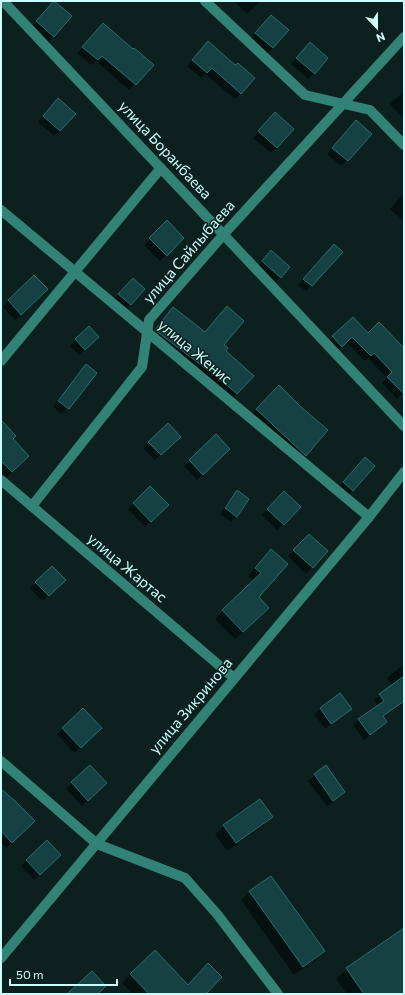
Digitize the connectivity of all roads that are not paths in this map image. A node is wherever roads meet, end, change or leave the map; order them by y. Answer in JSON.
{"nodes":[{"id":1,"x":3,"y":1,"type":"edge"},
{"id":2,"x":205,"y":1,"type":"edge"},
{"id":3,"x":404,"y":37,"type":"edge"},
{"id":4,"x":344,"y":104,"type":"junction"},
{"id":5,"x":404,"y":145,"type":"edge"},
{"id":6,"x":161,"y":168,"type":"junction"},
{"id":7,"x":1,"y":210,"type":"edge"},
{"id":8,"x":224,"y":234,"type":"junction"},
{"id":9,"x":75,"y":272,"type":"junction"},
{"id":10,"x":148,"y":333,"type":"junction"},
{"id":11,"x":1,"y":361,"type":"edge"},
{"id":12,"x":404,"y":426,"type":"edge"},
{"id":13,"x":404,"y":472,"type":"edge"},
{"id":14,"x":1,"y":480,"type":"edge"},
{"id":15,"x":32,"y":506,"type":"junction"},
{"id":16,"x":369,"y":517,"type":"junction"},
{"id":17,"x":234,"y":678,"type":"junction"},
{"id":18,"x":1,"y":761,"type":"edge"},
{"id":19,"x":97,"y":844,"type":"junction"},
{"id":20,"x":1,"y":958,"type":"edge"},
{"id":21,"x":278,"y":994,"type":"edge"}],
"edges":[{"from":1,"to":6,"type":"street","name":"улица Боранбаева"},
{"from":2,"to":4,"type":"street"},
{"from":3,"to":4,"type":"street","name":"улица Сайлыбаева"},
{"from":4,"to":5,"type":"street"},
{"from":4,"to":8,"type":"street","name":"улица Сайлыбаева"},
{"from":6,"to":8,"type":"street","name":"улица Боранбаева"},
{"from":6,"to":9,"type":"street"},
{"from":7,"to":9,"type":"street","name":"улица Женис"},
{"from":8,"to":10,"type":"street","name":"улица Сайлыбаева"},
{"from":8,"to":12,"type":"street","name":"улица Боранбаева"},
{"from":9,"to":10,"type":"street","name":"улица Женис"},
{"from":9,"to":11,"type":"street"},
{"from":10,"to":15,"type":"street","name":"улица Сайлыбаева"},
{"from":10,"to":16,"type":"street","name":"улица Женис"},
{"from":13,"to":16,"type":"street","name":"улица Зикринова"},
{"from":14,"to":15,"type":"street","name":"улица Жартас"},
{"from":15,"to":17,"type":"street","name":"улица Жартас"},
{"from":16,"to":17,"type":"street","name":"улица Зикринова"},
{"from":17,"to":19,"type":"street","name":"улица Зикринова"},
{"from":18,"to":19,"type":"street"},
{"from":19,"to":20,"type":"street","name":"улица Зикринова"},
{"from":19,"to":21,"type":"street"}]}
